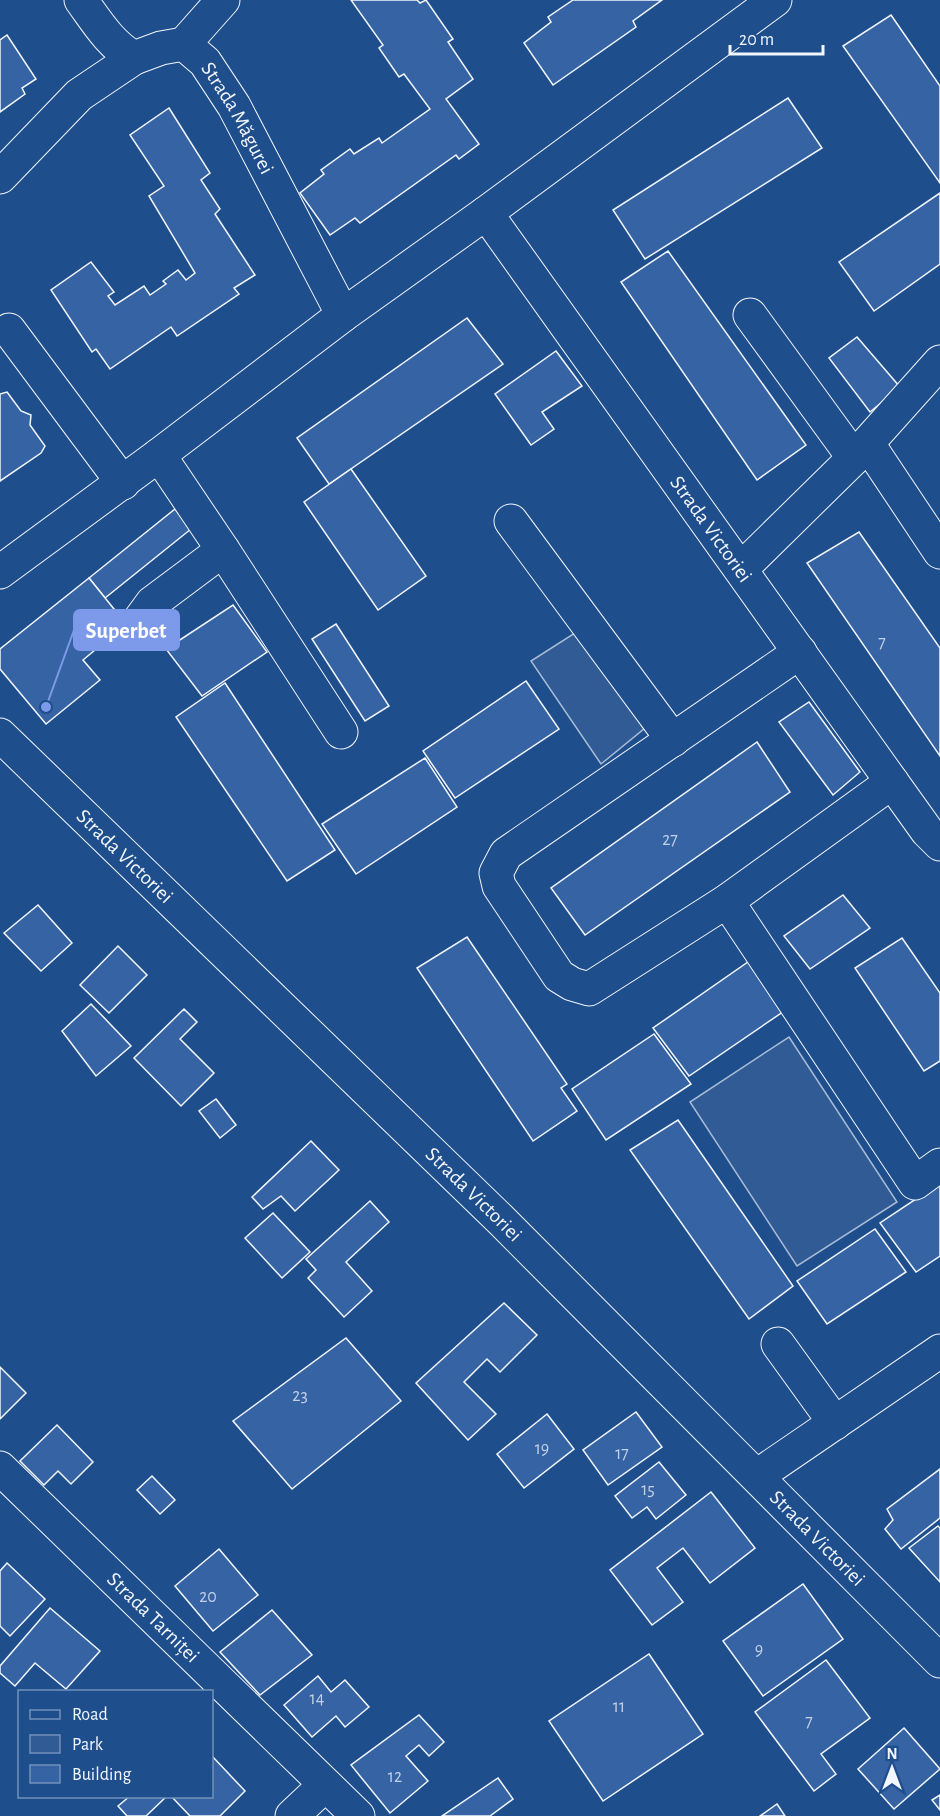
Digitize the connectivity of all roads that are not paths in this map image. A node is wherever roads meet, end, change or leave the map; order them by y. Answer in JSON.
{"nodes":[{"id":1,"x":81,"y":0,"type":"edge"},
{"id":2,"x":223,"y":0,"type":"edge"},
{"id":3,"x":775,"y":0,"type":"edge"},
{"id":4,"x":184,"y":44,"type":"junction"},
{"id":5,"x":134,"y":57,"type":"junction"},
{"id":6,"x":0,"y":177,"type":"edge"},
{"id":7,"x":486,"y":213,"type":"junction"},
{"id":8,"x":343,"y":315,"type":"junction"},
{"id":9,"x":750,"y":315,"type":"dead end"},
{"id":10,"x":9,"y":330,"type":"dead end"},
{"id":11,"x":940,"y":362,"type":"edge"},
{"id":12,"x":861,"y":451,"type":"junction"},
{"id":13,"x":159,"y":455,"type":"junction"},
{"id":14,"x":123,"y":483,"type":"junction"},
{"id":15,"x":510,"y":520,"type":"dead end"},
{"id":16,"x":223,"y":550,"type":"junction"},
{"id":17,"x":940,"y":552,"type":"edge"},
{"id":18,"x":741,"y":569,"type":"junction"},
{"id":19,"x":0,"y":572,"type":"edge"},
{"id":20,"x":133,"y":629,"type":"dead end"},
{"id":21,"x":800,"y":652,"type":"junction"},
{"id":22,"x":341,"y":732,"type":"dead end"},
{"id":23,"x":0,"y":735,"type":"edge"},
{"id":24,"x":673,"y":740,"type":"junction"},
{"id":25,"x":892,"y":782,"type":"junction"},
{"id":26,"x":940,"y":844,"type":"edge"},
{"id":27,"x":727,"y":901,"type":"junction"},
{"id":28,"x":940,"y":1165,"type":"edge"},
{"id":29,"x":778,"y":1344,"type":"dead end"},
{"id":30,"x":940,"y":1351,"type":"edge"},
{"id":31,"x":835,"y":1423,"type":"junction"},
{"id":32,"x":0,"y":1468,"type":"edge"},
{"id":33,"x":757,"y":1476,"type":"junction"},
{"id":34,"x":940,"y":1660,"type":"edge"},
{"id":35,"x":325,"y":1785,"type":"junction"},
{"id":36,"x":292,"y":1816,"type":"edge"},
{"id":37,"x":358,"y":1816,"type":"edge"}],
"edges":[{"from":1,"to":5,"type":"street"},
{"from":2,"to":4,"type":"street"},
{"from":3,"to":7,"type":"street"},
{"from":4,"to":5,"type":"street","name":"Strada Măgurei"},
{"from":4,"to":8,"type":"street","name":"Strada Măgurei"},
{"from":5,"to":6,"type":"street","name":"Strada Măgurei"},
{"from":7,"to":8,"type":"street"},
{"from":7,"to":18,"type":"street","name":"Strada Victoriei"},
{"from":8,"to":13,"type":"street"},
{"from":9,"to":12,"type":"street"},
{"from":10,"to":14,"type":"street"},
{"from":11,"to":12,"type":"street"},
{"from":12,"to":17,"type":"street"},
{"from":12,"to":18,"type":"street"},
{"from":13,"to":14,"type":"street"},
{"from":13,"to":16,"type":"street"},
{"from":14,"to":19,"type":"street"},
{"from":15,"to":24,"type":"street"},
{"from":16,"to":20,"type":"street"},
{"from":16,"to":22,"type":"street"},
{"from":18,"to":21,"type":"street","name":"Strada Victoriei"},
{"from":21,"to":24,"type":"street"},
{"from":21,"to":25,"type":"street","name":"Strada Victoriei"},
{"from":23,"to":33,"type":"street","name":"Strada Victoriei"},
{"from":24,"to":27,"type":"street"},
{"from":25,"to":26,"type":"street","name":"Strada Victoriei"},
{"from":25,"to":27,"type":"street"},
{"from":27,"to":28,"type":"street"},
{"from":29,"to":31,"type":"street"},
{"from":30,"to":31,"type":"street"},
{"from":31,"to":33,"type":"street"},
{"from":32,"to":35,"type":"street","name":"Strada Tarniței"},
{"from":33,"to":34,"type":"street","name":"Strada Victoriei"},
{"from":35,"to":36,"type":"street"},
{"from":35,"to":37,"type":"street","name":"Strada Tarniței"}]}
